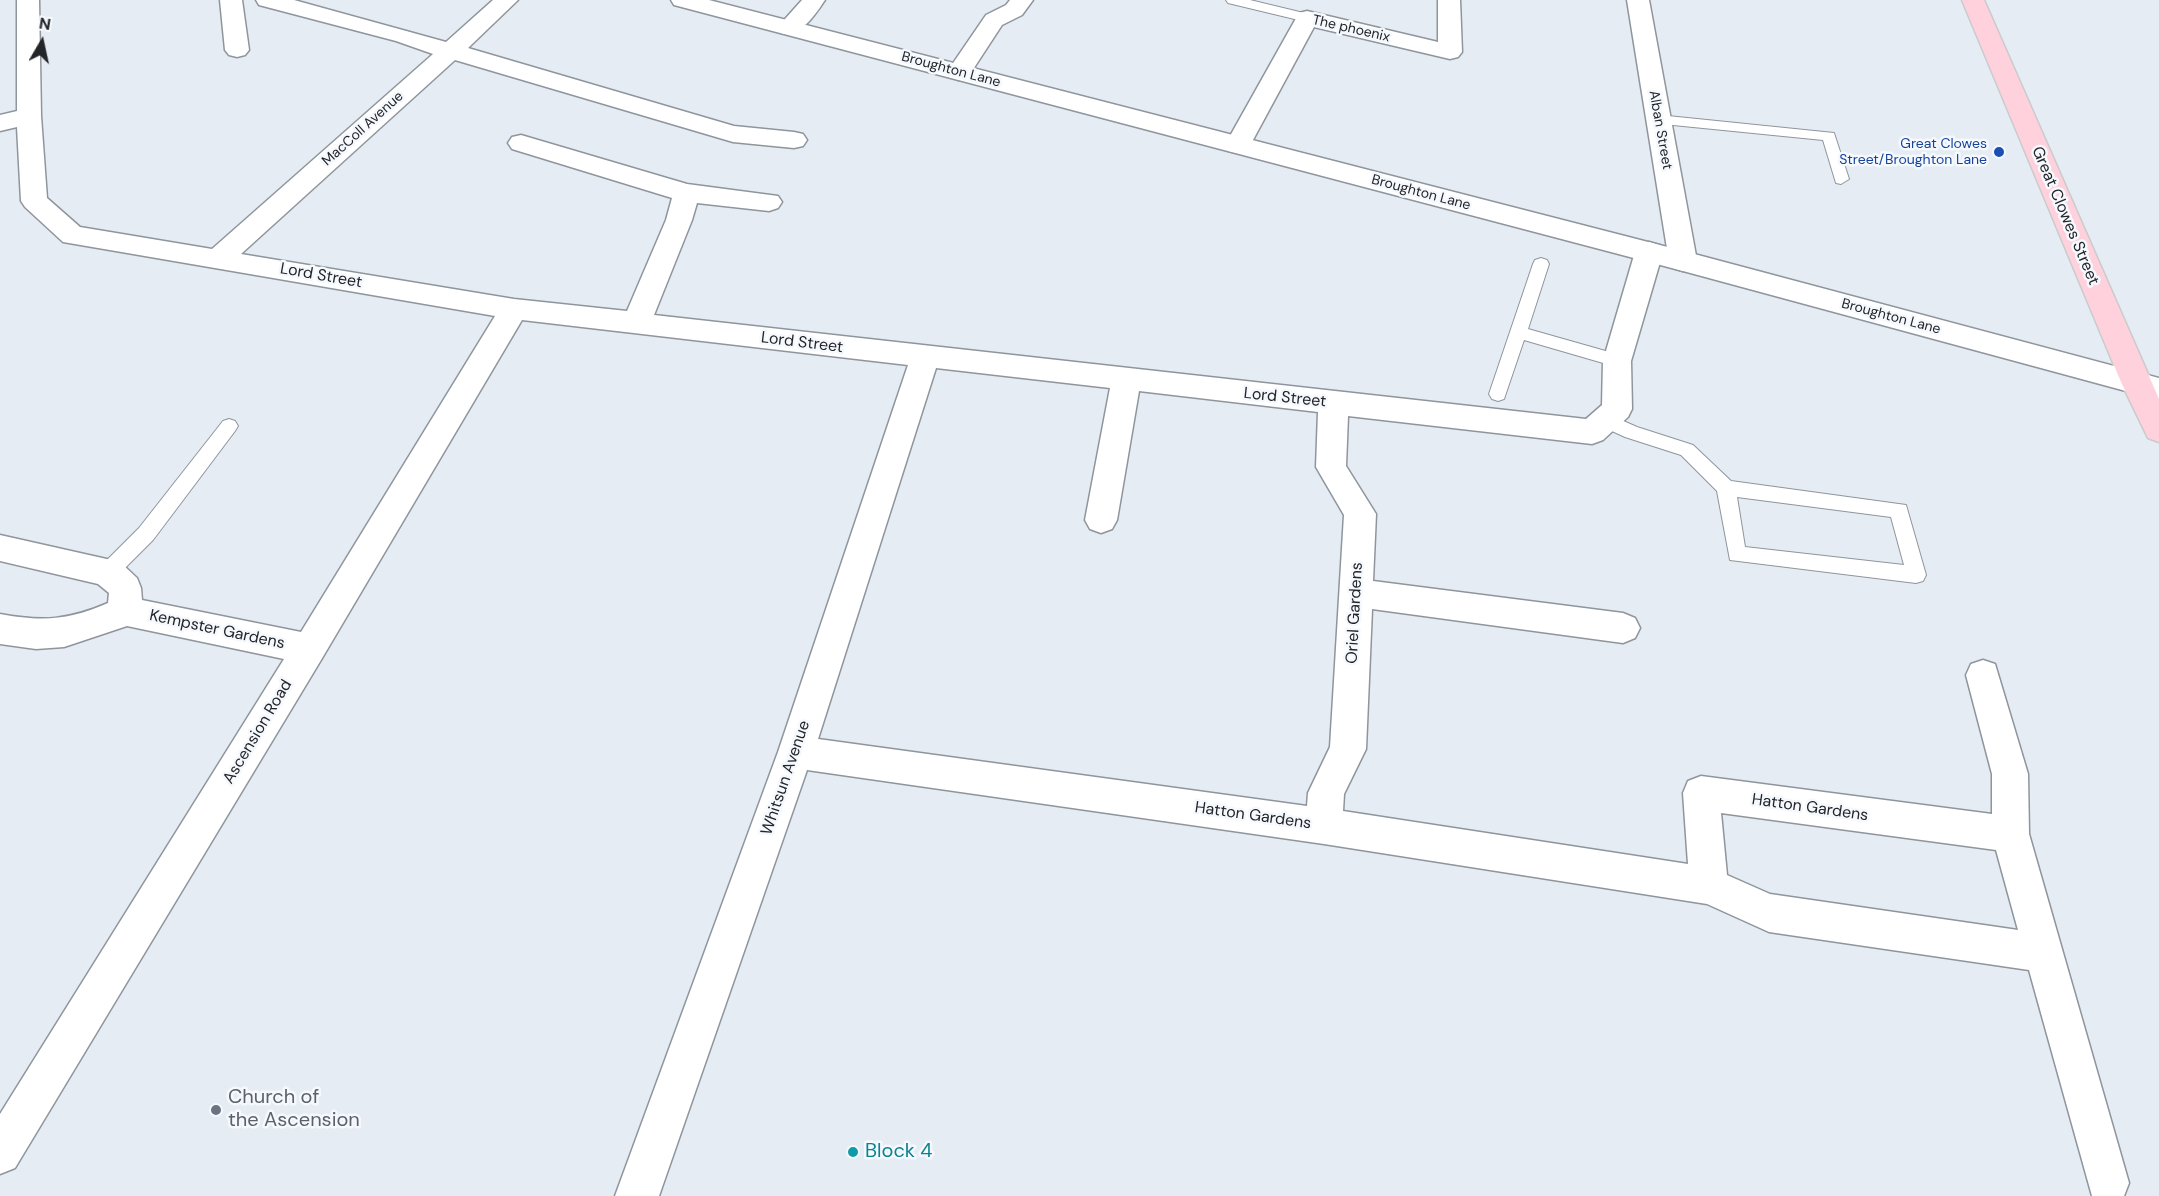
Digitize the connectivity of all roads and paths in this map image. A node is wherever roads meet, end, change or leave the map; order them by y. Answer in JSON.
{"nodes":[{"id":1,"x":28,"y":0,"type":"edge"},
{"id":2,"x":231,"y":0,"type":"edge"},
{"id":3,"x":267,"y":0,"type":"edge"},
{"id":4,"x":507,"y":0,"type":"edge"},
{"id":5,"x":682,"y":0,"type":"edge"},
{"id":6,"x":814,"y":0,"type":"edge"},
{"id":7,"x":1022,"y":0,"type":"edge"},
{"id":8,"x":1233,"y":0,"type":"edge"},
{"id":9,"x":1449,"y":0,"type":"edge"},
{"id":10,"x":1638,"y":0,"type":"edge"},
{"id":11,"x":1973,"y":0,"type":"edge"},
{"id":12,"x":1306,"y":18,"type":"junction"},
{"id":13,"x":789,"y":28,"type":"junction"},
{"id":14,"x":237,"y":50,"type":"dead end"},
{"id":15,"x":450,"y":51,"type":"junction"},
{"id":16,"x":959,"y":72,"type":"junction"},
{"id":17,"x":29,"y":116,"type":"junction"},
{"id":18,"x":1658,"y":120,"type":"junction"},
{"id":19,"x":0,"y":123,"type":"edge"},
{"id":20,"x":794,"y":140,"type":"dead end"},
{"id":21,"x":521,"y":143,"type":"dead end"},
{"id":22,"x":1238,"y":145,"type":"junction"},
{"id":23,"x":1840,"y":179,"type":"dead end"},
{"id":24,"x":686,"y":193,"type":"junction"},
{"id":25,"x":769,"y":202,"type":"dead end"},
{"id":26,"x":1649,"y":252,"type":"junction"},
{"id":27,"x":219,"y":258,"type":"junction"},
{"id":28,"x":1683,"y":261,"type":"junction"},
{"id":29,"x":1540,"y":264,"type":"dead end"},
{"id":30,"x":513,"y":309,"type":"junction"},
{"id":31,"x":636,"y":324,"type":"junction"},
{"id":32,"x":1518,"y":332,"type":"junction"},
{"id":33,"x":925,"y":357,"type":"junction"},
{"id":34,"x":1617,"y":362,"type":"junction"},
{"id":35,"x":1126,"y":380,"type":"junction"},
{"id":36,"x":2147,"y":385,"type":"edge"},
{"id":37,"x":1498,"y":394,"type":"dead end"},
{"id":38,"x":1333,"y":404,"type":"junction"},
{"id":39,"x":1605,"y":420,"type":"junction"},
{"id":40,"x":229,"y":426,"type":"dead end"},
{"id":41,"x":2159,"y":430,"type":"edge"},
{"id":42,"x":1726,"y":488,"type":"junction"},
{"id":43,"x":1101,"y":520,"type":"dead end"},
{"id":44,"x":0,"y":548,"type":"edge"},
{"id":45,"x":108,"y":572,"type":"junction"},
{"id":46,"x":1357,"y":593,"type":"junction"},
{"id":47,"x":125,"y":611,"type":"junction"},
{"id":48,"x":1623,"y":628,"type":"dead end"},
{"id":49,"x":0,"y":629,"type":"edge"},
{"id":50,"x":309,"y":649,"type":"junction"},
{"id":51,"x":1983,"y":675,"type":"dead end"},
{"id":52,"x":796,"y":752,"type":"junction"},
{"id":53,"x":1324,"y":826,"type":"junction"},
{"id":54,"x":2010,"y":834,"type":"junction"},
{"id":55,"x":1709,"y":886,"type":"junction"},
{"id":56,"x":2043,"y":953,"type":"junction"},
{"id":57,"x":0,"y":1153,"type":"edge"},
{"id":58,"x":2108,"y":1184,"type":"dead end"},
{"id":59,"x":637,"y":1196,"type":"edge"}],
"edges":[{"from":1,"to":17,"type":"street","name":"Lord Street"},
{"from":2,"to":14,"type":"street"},
{"from":3,"to":15,"type":"street"},
{"from":4,"to":15,"type":"street","name":"MacColl Avenue"},
{"from":5,"to":13,"type":"street","name":"Broughton Lane"},
{"from":6,"to":13,"type":"street"},
{"from":7,"to":16,"type":"street"},
{"from":8,"to":12,"type":"lane"},
{"from":9,"to":12,"type":"street","name":"The phoenix"},
{"from":10,"to":18,"type":"street","name":"Alban Street"},
{"from":11,"to":36,"type":"main road","name":"Great Clowes Street"},
{"from":12,"to":22,"type":"street","name":"The phoenix"},
{"from":13,"to":16,"type":"street","name":"Broughton Lane"},
{"from":15,"to":20,"type":"street"},
{"from":15,"to":27,"type":"street","name":"MacColl Avenue"},
{"from":16,"to":22,"type":"street","name":"Broughton Lane"},
{"from":17,"to":19,"type":"street"},
{"from":17,"to":27,"type":"street","name":"Lord Street"},
{"from":18,"to":23,"type":"lane"},
{"from":18,"to":28,"type":"street","name":"Alban Street"},
{"from":21,"to":24,"type":"street"},
{"from":22,"to":26,"type":"street","name":"Broughton Lane"},
{"from":24,"to":25,"type":"street"},
{"from":24,"to":31,"type":"street"},
{"from":26,"to":28,"type":"street","name":"Broughton Lane"},
{"from":26,"to":34,"type":"street"},
{"from":27,"to":30,"type":"street","name":"Lord Street"},
{"from":28,"to":36,"type":"street","name":"Broughton Lane"},
{"from":29,"to":32,"type":"lane"},
{"from":30,"to":31,"type":"street","name":"Lord Street"},
{"from":30,"to":50,"type":"street","name":"Ascension Road"},
{"from":31,"to":33,"type":"street","name":"Lord Street"},
{"from":32,"to":34,"type":"lane"},
{"from":32,"to":37,"type":"lane"},
{"from":33,"to":35,"type":"street","name":"Lord Street"},
{"from":33,"to":52,"type":"street","name":"Whitsun Avenue"},
{"from":34,"to":39,"type":"street"},
{"from":35,"to":38,"type":"street","name":"Lord Street"},
{"from":35,"to":43,"type":"street"},
{"from":36,"to":41,"type":"main road","name":"Great Clowes Street"},
{"from":38,"to":39,"type":"street","name":"Lord Street"},
{"from":38,"to":46,"type":"street","name":"Oriel Gardens"},
{"from":39,"to":42,"type":"lane"},
{"from":40,"to":45,"type":"lane"},
{"from":42,"to":42,"type":"lane"},
{"from":44,"to":45,"type":"street"},
{"from":45,"to":47,"type":"street"},
{"from":46,"to":48,"type":"street"},
{"from":46,"to":53,"type":"street","name":"Oriel Gardens"},
{"from":47,"to":49,"type":"street"},
{"from":47,"to":50,"type":"street","name":"Kempster Gardens"},
{"from":50,"to":57,"type":"street","name":"Ascension Road"},
{"from":51,"to":54,"type":"street"},
{"from":52,"to":53,"type":"street","name":"Hatton Gardens"},
{"from":52,"to":59,"type":"street","name":"Whitsun Avenue"},
{"from":53,"to":55,"type":"street","name":"Hatton Gardens"},
{"from":54,"to":55,"type":"street","name":"Hatton Gardens"},
{"from":54,"to":56,"type":"street"},
{"from":55,"to":56,"type":"street","name":"Hatton Gardens"},
{"from":56,"to":58,"type":"street"}]}
